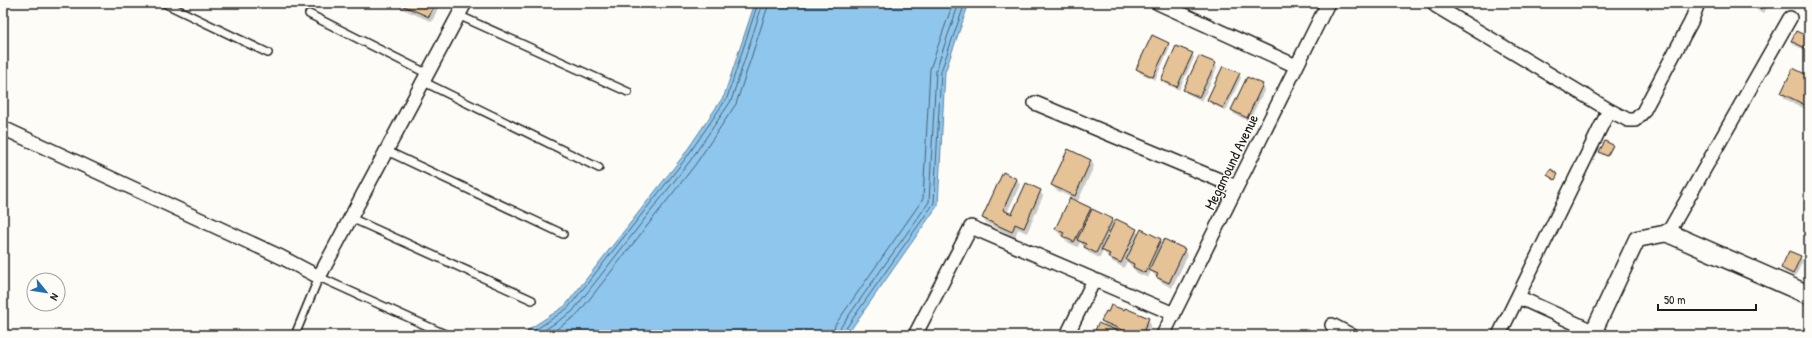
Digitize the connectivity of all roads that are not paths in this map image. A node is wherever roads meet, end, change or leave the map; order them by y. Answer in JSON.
{"nodes":[{"id":1,"x":164,"y":3,"type":"edge"},
{"id":2,"x":465,"y":3,"type":"edge"},
{"id":3,"x":1158,"y":3,"type":"edge"},
{"id":4,"x":1328,"y":3,"type":"edge"},
{"id":5,"x":1698,"y":3,"type":"edge"},
{"id":6,"x":1436,"y":6,"type":"dead end"},
{"id":7,"x":309,"y":14,"type":"dead end"},
{"id":8,"x":458,"y":15,"type":"junction"},
{"id":9,"x":1790,"y":18,"type":"dead end"},
{"id":10,"x":268,"y":53,"type":"dead end"},
{"id":11,"x":1296,"y":66,"type":"junction"},
{"id":12,"x":426,"y":78,"type":"junction"},
{"id":13,"x":628,"y":92,"type":"dead end"},
{"id":14,"x":1035,"y":103,"type":"dead end"},
{"id":15,"x":1609,"y":110,"type":"junction"},
{"id":16,"x":3,"y":128,"type":"edge"},
{"id":17,"x":387,"y":151,"type":"junction"},
{"id":18,"x":600,"y":168,"type":"dead end"},
{"id":19,"x":1236,"y":187,"type":"junction"},
{"id":20,"x":351,"y":218,"type":"junction"},
{"id":21,"x":562,"y":234,"type":"dead end"},
{"id":22,"x":1668,"y":234,"type":"junction"},
{"id":23,"x":319,"y":277,"type":"junction"},
{"id":24,"x":1094,"y":280,"type":"junction"},
{"id":25,"x":1809,"y":296,"type":"edge"},
{"id":26,"x":1518,"y":297,"type":"junction"},
{"id":27,"x":532,"y":300,"type":"dead end"},
{"id":28,"x":1174,"y":314,"type":"junction"},
{"id":29,"x":1332,"y":325,"type":"dead end"},
{"id":30,"x":1596,"y":334,"type":"edge"},
{"id":31,"x":295,"y":335,"type":"edge"},
{"id":32,"x":447,"y":335,"type":"edge"},
{"id":33,"x":915,"y":335,"type":"edge"},
{"id":34,"x":1067,"y":335,"type":"edge"},
{"id":35,"x":1163,"y":335,"type":"edge"},
{"id":36,"x":1351,"y":335,"type":"edge"},
{"id":37,"x":1499,"y":335,"type":"edge"}],
"edges":[{"from":1,"to":10,"type":"lane"},
{"from":2,"to":8,"type":"street"},
{"from":3,"to":11,"type":"street"},
{"from":4,"to":11,"type":"street","name":"Megamound Avenue"},
{"from":5,"to":15,"type":"street"},
{"from":6,"to":15,"type":"street"},
{"from":7,"to":12,"type":"lane"},
{"from":8,"to":12,"type":"street"},
{"from":8,"to":13,"type":"lane"},
{"from":9,"to":22,"type":"street"},
{"from":11,"to":19,"type":"street","name":"Megamound Avenue"},
{"from":12,"to":17,"type":"street"},
{"from":12,"to":18,"type":"lane"},
{"from":14,"to":19,"type":"street"},
{"from":15,"to":26,"type":"street"},
{"from":16,"to":23,"type":"street"},
{"from":17,"to":20,"type":"street"},
{"from":17,"to":21,"type":"lane"},
{"from":19,"to":28,"type":"street","name":"Megamound Avenue"},
{"from":20,"to":23,"type":"street"},
{"from":20,"to":27,"type":"lane"},
{"from":22,"to":25,"type":"main road"},
{"from":22,"to":30,"type":"street"},
{"from":23,"to":31,"type":"lane"},
{"from":23,"to":32,"type":"lane"},
{"from":24,"to":28,"type":"street"},
{"from":24,"to":33,"type":"street"},
{"from":24,"to":34,"type":"street"},
{"from":26,"to":30,"type":"street"},
{"from":26,"to":37,"type":"street"},
{"from":28,"to":35,"type":"street","name":"Megamound Avenue"},
{"from":29,"to":36,"type":"street"}]}
